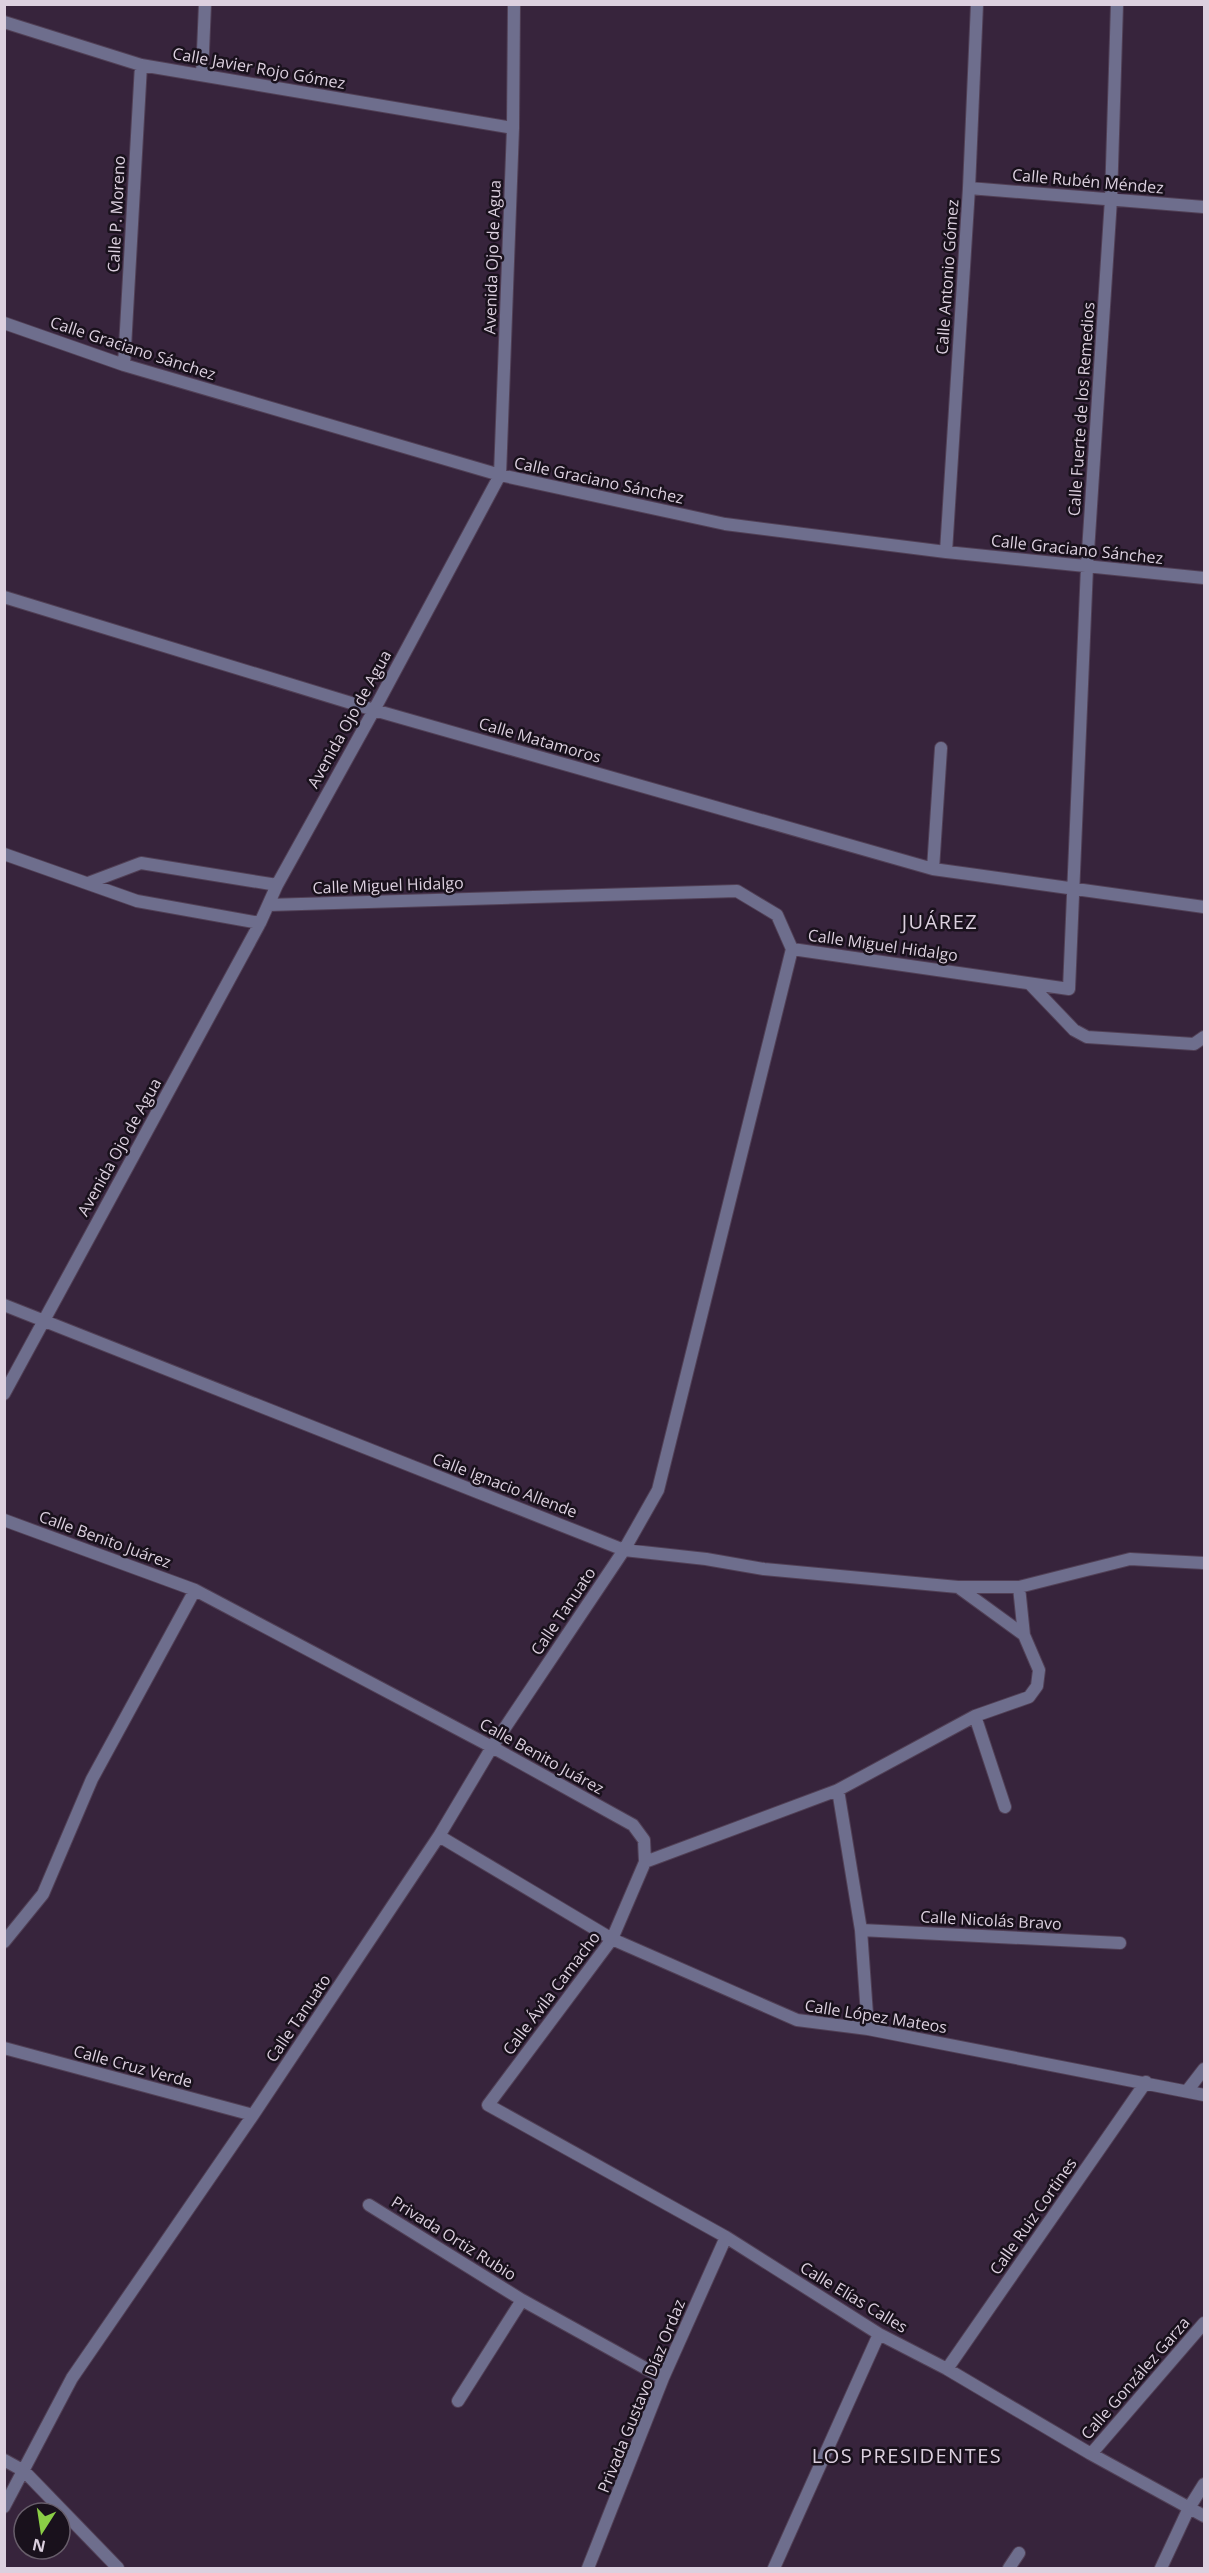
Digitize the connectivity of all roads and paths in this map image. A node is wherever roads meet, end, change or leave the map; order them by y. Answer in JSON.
{"nodes":[{"id":1,"x":205,"y":4,"type":"edge"},
{"id":2,"x":514,"y":4,"type":"edge"},
{"id":3,"x":977,"y":4,"type":"edge"},
{"id":4,"x":1117,"y":4,"type":"edge"},
{"id":5,"x":4,"y":22,"type":"edge"},
{"id":6,"x":141,"y":65,"type":"junction"},
{"id":7,"x":202,"y":75,"type":"junction"},
{"id":8,"x":513,"y":128,"type":"junction"},
{"id":9,"x":969,"y":188,"type":"junction"},
{"id":10,"x":1111,"y":199,"type":"junction"},
{"id":11,"x":1204,"y":207,"type":"edge"},
{"id":12,"x":4,"y":323,"type":"edge"},
{"id":13,"x":124,"y":365,"type":"junction"},
{"id":14,"x":500,"y":475,"type":"junction"},
{"id":15,"x":946,"y":552,"type":"junction"},
{"id":16,"x":1087,"y":567,"type":"junction"},
{"id":17,"x":1204,"y":578,"type":"edge"},
{"id":18,"x":4,"y":597,"type":"edge"},
{"id":19,"x":374,"y":710,"type":"junction"},
{"id":20,"x":941,"y":748,"type":"dead end"},
{"id":21,"x":4,"y":854,"type":"edge"},
{"id":22,"x":933,"y":869,"type":"junction"},
{"id":23,"x":87,"y":883,"type":"junction"},
{"id":24,"x":277,"y":885,"type":"junction"},
{"id":25,"x":1073,"y":887,"type":"junction"},
{"id":26,"x":268,"y":905,"type":"junction"},
{"id":27,"x":1204,"y":907,"type":"edge"},
{"id":28,"x":260,"y":923,"type":"junction"},
{"id":29,"x":792,"y":949,"type":"junction"},
{"id":30,"x":1030,"y":984,"type":"junction"},
{"id":31,"x":1204,"y":1037,"type":"edge"},
{"id":32,"x":4,"y":1305,"type":"edge"},
{"id":33,"x":44,"y":1321,"type":"junction"},
{"id":34,"x":4,"y":1394,"type":"edge"},
{"id":35,"x":4,"y":1520,"type":"edge"},
{"id":36,"x":624,"y":1550,"type":"junction"},
{"id":37,"x":1204,"y":1563,"type":"edge"},
{"id":38,"x":958,"y":1587,"type":"junction"},
{"id":39,"x":1019,"y":1587,"type":"junction"},
{"id":40,"x":195,"y":1590,"type":"junction"},
{"id":41,"x":1024,"y":1635,"type":"junction"},
{"id":42,"x":975,"y":1716,"type":"junction"},
{"id":43,"x":492,"y":1747,"type":"junction"},
{"id":44,"x":838,"y":1790,"type":"junction"},
{"id":45,"x":1005,"y":1807,"type":"dead end"},
{"id":46,"x":439,"y":1836,"type":"junction"},
{"id":47,"x":645,"y":1862,"type":"junction"},
{"id":48,"x":861,"y":1930,"type":"junction"},
{"id":49,"x":612,"y":1939,"type":"junction"},
{"id":50,"x":4,"y":1942,"type":"edge"},
{"id":51,"x":1120,"y":1943,"type":"dead end"},
{"id":52,"x":868,"y":2029,"type":"junction"},
{"id":53,"x":4,"y":2048,"type":"edge"},
{"id":54,"x":1204,"y":2069,"type":"edge"},
{"id":55,"x":1146,"y":2082,"type":"junction"},
{"id":56,"x":1187,"y":2091,"type":"junction"},
{"id":57,"x":1204,"y":2095,"type":"edge"},
{"id":58,"x":488,"y":2104,"type":"joint"},
{"id":59,"x":253,"y":2115,"type":"junction"},
{"id":60,"x":369,"y":2205,"type":"dead end"},
{"id":61,"x":726,"y":2237,"type":"junction"},
{"id":62,"x":522,"y":2300,"type":"junction"},
{"id":63,"x":1204,"y":2323,"type":"edge"},
{"id":64,"x":879,"y":2334,"type":"junction"},
{"id":65,"x":947,"y":2369,"type":"junction"},
{"id":66,"x":663,"y":2378,"type":"junction"},
{"id":67,"x":458,"y":2401,"type":"dead end"},
{"id":68,"x":1091,"y":2454,"type":"junction"},
{"id":69,"x":4,"y":2460,"type":"edge"},
{"id":70,"x":24,"y":2471,"type":"junction"},
{"id":71,"x":1204,"y":2484,"type":"edge"},
{"id":72,"x":4,"y":2507,"type":"edge"},
{"id":73,"x":1189,"y":2508,"type":"junction"},
{"id":74,"x":1204,"y":2516,"type":"edge"},
{"id":75,"x":1018,"y":2553,"type":"dead end"},
{"id":76,"x":118,"y":2568,"type":"edge"},
{"id":77,"x":588,"y":2568,"type":"edge"},
{"id":78,"x":774,"y":2568,"type":"edge"},
{"id":79,"x":1009,"y":2568,"type":"edge"},
{"id":80,"x":1161,"y":2568,"type":"edge"}],
"edges":[{"from":1,"to":7,"type":"street"},
{"from":2,"to":8,"type":"street","name":"Avenida Ojo de Agua"},
{"from":3,"to":9,"type":"street","name":"Calle Antonio Gómez"},
{"from":4,"to":10,"type":"street","name":"Calle Fuerte de los Remedios"},
{"from":5,"to":6,"type":"street","name":"Calle Javier Rojo Gómez"},
{"from":6,"to":7,"type":"street","name":"Calle Javier Rojo Gómez"},
{"from":6,"to":13,"type":"street","name":"Calle P. Moreno"},
{"from":7,"to":8,"type":"street","name":"Calle Javier Rojo Gómez"},
{"from":8,"to":14,"type":"street","name":"Avenida Ojo de Agua"},
{"from":9,"to":10,"type":"street","name":"Calle Rubén Méndez"},
{"from":9,"to":15,"type":"street","name":"Calle Antonio Gómez"},
{"from":10,"to":11,"type":"street","name":"Calle Rubén Méndez"},
{"from":10,"to":16,"type":"street","name":"Calle Fuerte de los Remedios"},
{"from":12,"to":13,"type":"street","name":"Calle Graciano Sánchez"},
{"from":13,"to":14,"type":"street","name":"Calle Graciano Sánchez"},
{"from":14,"to":15,"type":"street","name":"Calle Graciano Sánchez"},
{"from":14,"to":19,"type":"street","name":"Avenida Ojo de Agua"},
{"from":15,"to":16,"type":"street","name":"Calle Graciano Sánchez"},
{"from":16,"to":17,"type":"street","name":"Calle Graciano Sánchez"},
{"from":16,"to":25,"type":"street","name":"Calle Fuerte de los Remedios"},
{"from":18,"to":19,"type":"street","name":"Calle Matamoros"},
{"from":19,"to":22,"type":"street","name":"Calle Matamoros"},
{"from":19,"to":24,"type":"street","name":"Avenida Ojo de Agua"},
{"from":20,"to":22,"type":"street"},
{"from":21,"to":23,"type":"street"},
{"from":22,"to":25,"type":"street","name":"Calle Matamoros"},
{"from":23,"to":24,"type":"street"},
{"from":23,"to":28,"type":"street"},
{"from":24,"to":26,"type":"street","name":"Avenida Ojo de Agua"},
{"from":25,"to":27,"type":"street"},
{"from":25,"to":30,"type":"street","name":"Calle Miguel Hidalgo"},
{"from":26,"to":28,"type":"street","name":"Avenida Ojo de Agua"},
{"from":26,"to":29,"type":"street","name":"Calle Miguel Hidalgo"},
{"from":28,"to":33,"type":"street","name":"Avenida Ojo de Agua"},
{"from":29,"to":30,"type":"street","name":"Calle Miguel Hidalgo"},
{"from":29,"to":36,"type":"street","name":"Calle Tanuato"},
{"from":30,"to":31,"type":"street"},
{"from":32,"to":33,"type":"street","name":"Calle Ignacio Allende"},
{"from":33,"to":34,"type":"street","name":"Avenida Ojo de Agua"},
{"from":33,"to":36,"type":"street","name":"Calle Ignacio Allende"},
{"from":35,"to":40,"type":"street","name":"Calle Benito Juárez"},
{"from":36,"to":38,"type":"street","name":"Calle Ignacio Allende"},
{"from":36,"to":43,"type":"street","name":"Calle Tanuato"},
{"from":37,"to":39,"type":"street","name":"Calle Ignacio Allende"},
{"from":38,"to":39,"type":"street","name":"Calle Ignacio Allende"},
{"from":38,"to":41,"type":"street"},
{"from":39,"to":41,"type":"street"},
{"from":40,"to":43,"type":"street","name":"Calle Benito Juárez"},
{"from":40,"to":50,"type":"street"},
{"from":41,"to":42,"type":"street"},
{"from":42,"to":44,"type":"street"},
{"from":42,"to":45,"type":"street"},
{"from":43,"to":46,"type":"street","name":"Calle Tanuato"},
{"from":43,"to":47,"type":"street","name":"Calle Benito Juárez"},
{"from":44,"to":47,"type":"street"},
{"from":44,"to":48,"type":"street"},
{"from":46,"to":49,"type":"street","name":"Calle López Mateos"},
{"from":46,"to":59,"type":"street","name":"Calle Tanuato"},
{"from":47,"to":49,"type":"street","name":"Calle Ávila Camacho"},
{"from":48,"to":51,"type":"street","name":"Calle Nicolás Bravo"},
{"from":48,"to":52,"type":"street"},
{"from":49,"to":52,"type":"street","name":"Calle López Mateos"},
{"from":49,"to":58,"type":"street","name":"Calle Ávila Camacho"},
{"from":52,"to":55,"type":"street","name":"Calle López Mateos"},
{"from":53,"to":59,"type":"street","name":"Calle Cruz Verde"},
{"from":54,"to":56,"type":"street"},
{"from":55,"to":56,"type":"street","name":"Calle López Mateos"},
{"from":55,"to":65,"type":"street","name":"Calle Ruiz Cortines"},
{"from":56,"to":57,"type":"street","name":"Calle López Mateos"},
{"from":58,"to":61,"type":"street","name":"Calle Elías Calles"},
{"from":59,"to":70,"type":"street","name":"Calle Tanuato"},
{"from":60,"to":62,"type":"street","name":"Privada Ortiz Rubio"},
{"from":61,"to":64,"type":"street","name":"Calle Elías Calles"},
{"from":61,"to":66,"type":"street","name":"Privada Gustavo Díaz Ordaz"},
{"from":62,"to":66,"type":"street","name":"Privada Ortiz Rubio"},
{"from":62,"to":67,"type":"street","name":"Privada Ortiz Rubio"},
{"from":63,"to":68,"type":"street","name":"Calle González Garza"},
{"from":64,"to":65,"type":"street","name":"Calle Elías Calles"},
{"from":64,"to":78,"type":"street"},
{"from":65,"to":68,"type":"street","name":"Calle Elías Calles"},
{"from":66,"to":77,"type":"street","name":"Privada Gustavo Díaz Ordaz"},
{"from":68,"to":73,"type":"street","name":"Calle Elías Calles"},
{"from":69,"to":70,"type":"street"},
{"from":70,"to":72,"type":"street","name":"Calle Tanuato"},
{"from":70,"to":76,"type":"street"},
{"from":71,"to":73,"type":"street"},
{"from":73,"to":74,"type":"street","name":"Calle Elías Calles"},
{"from":73,"to":80,"type":"street"},
{"from":75,"to":79,"type":"street"}]}
